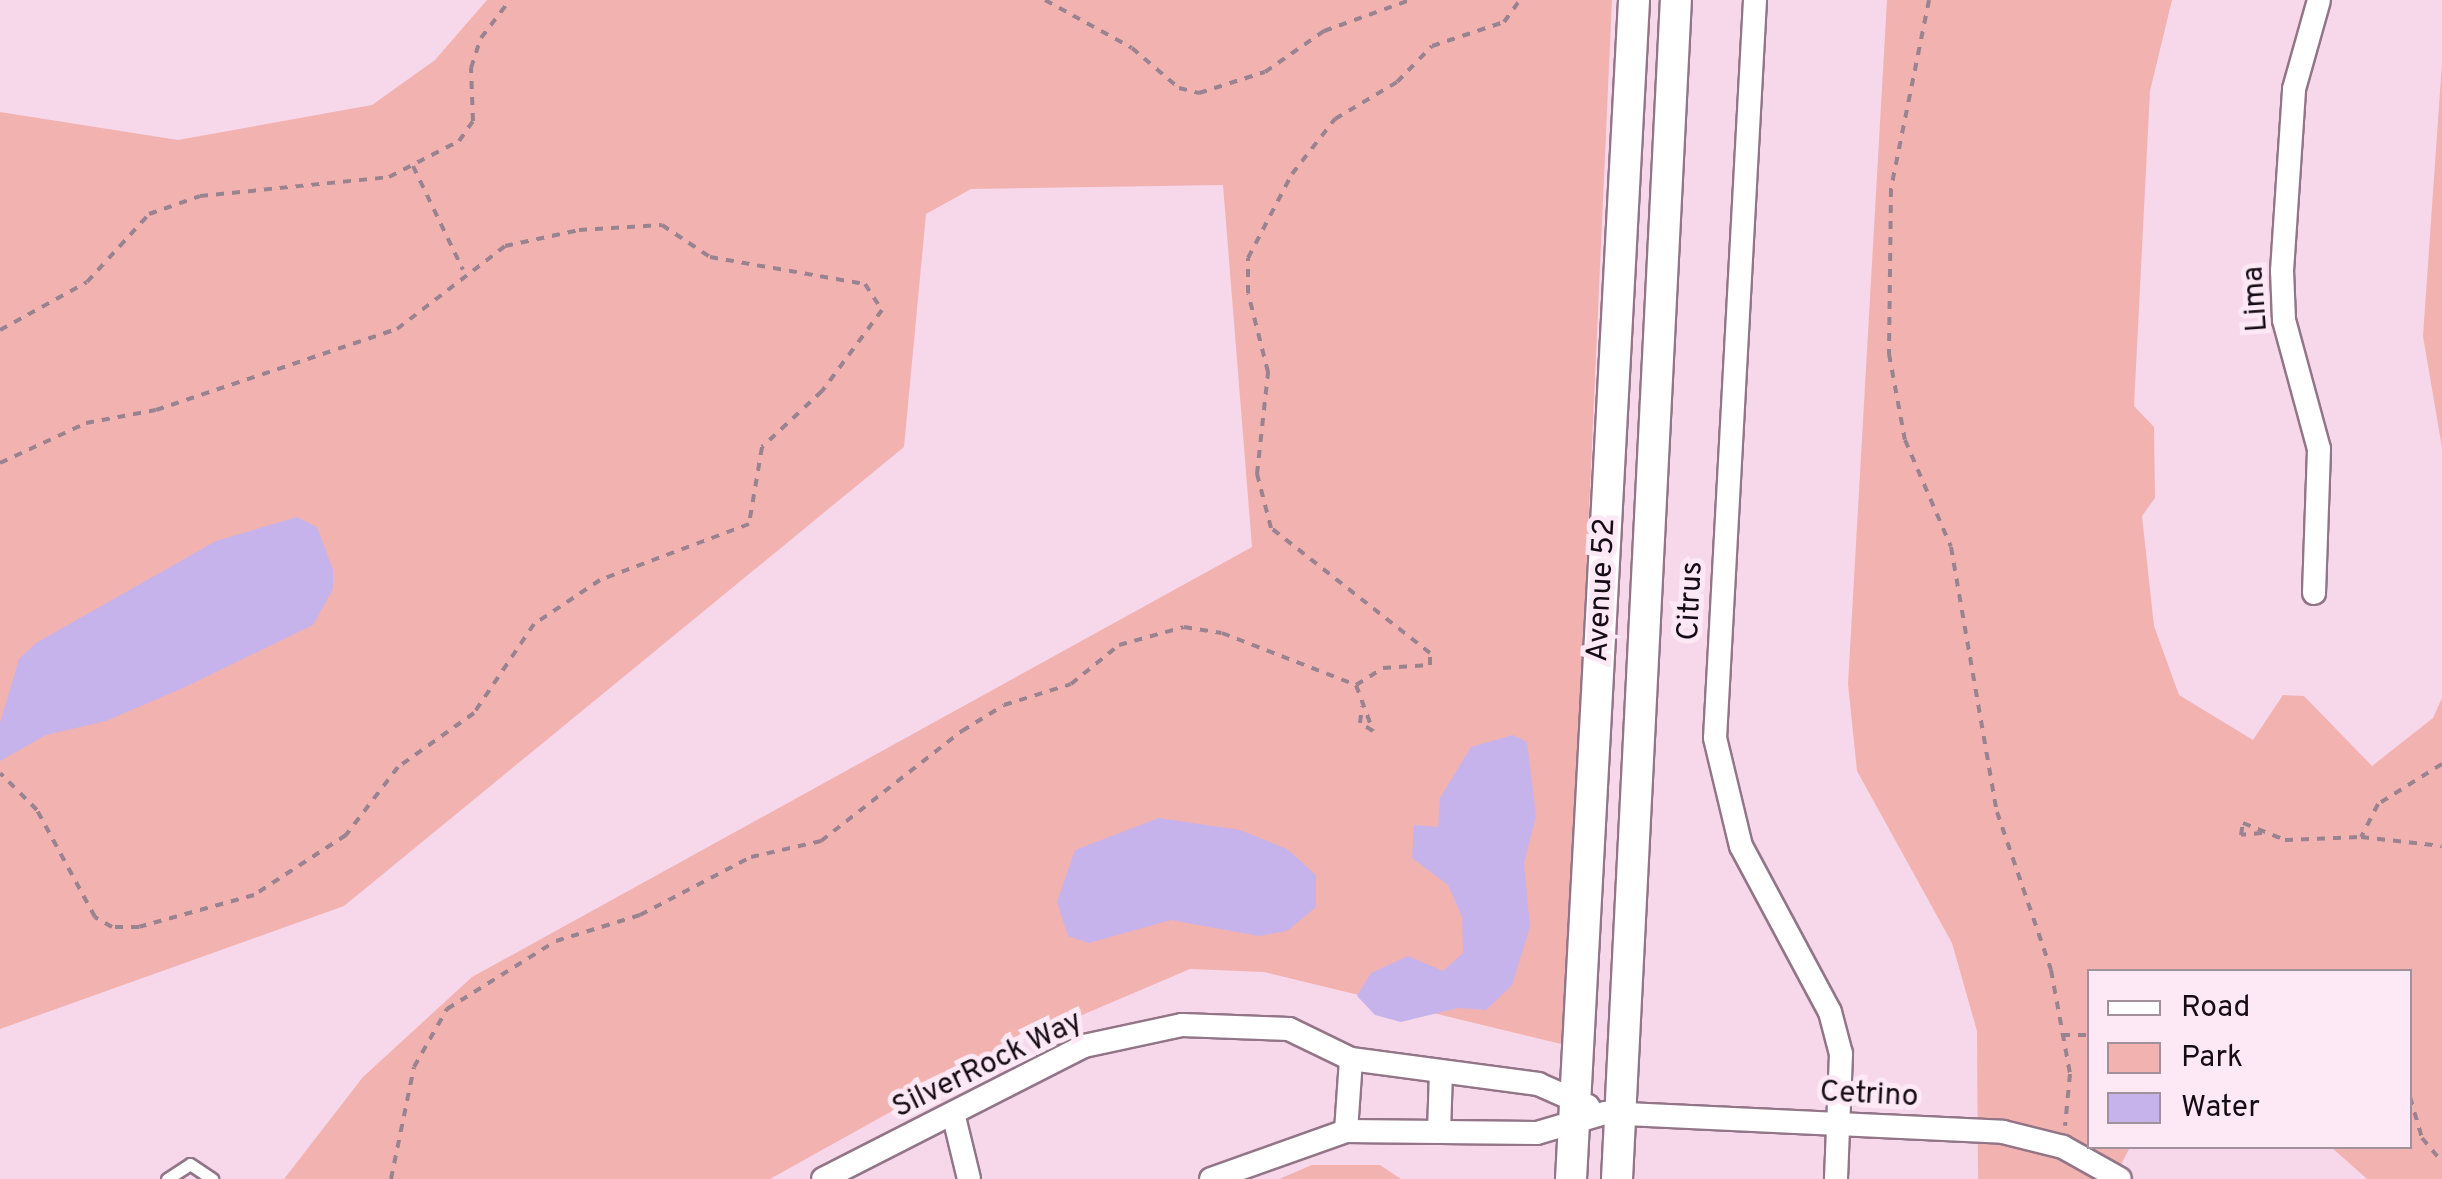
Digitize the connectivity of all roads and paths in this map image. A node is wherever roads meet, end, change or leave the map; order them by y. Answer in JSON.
{"nodes":[{"id":1,"x":510,"y":0,"type":"edge"},
{"id":2,"x":1045,"y":0,"type":"edge"},
{"id":3,"x":1410,"y":0,"type":"edge"},
{"id":4,"x":1520,"y":0,"type":"edge"},
{"id":5,"x":1634,"y":0,"type":"edge"},
{"id":6,"x":1676,"y":0,"type":"edge"},
{"id":7,"x":1756,"y":0,"type":"edge"},
{"id":8,"x":1929,"y":0,"type":"edge"},
{"id":9,"x":2319,"y":0,"type":"edge"},
{"id":10,"x":412,"y":166,"type":"junction"},
{"id":11,"x":464,"y":272,"type":"junction"},
{"id":12,"x":0,"y":330,"type":"edge"},
{"id":13,"x":0,"y":462,"type":"edge"},
{"id":14,"x":2314,"y":593,"type":"dead end"},
{"id":15,"x":1356,"y":684,"type":"junction"},
{"id":16,"x":1362,"y":706,"type":"junction"},
{"id":17,"x":2442,"y":764,"type":"edge"},
{"id":18,"x":0,"y":773,"type":"edge"},
{"id":19,"x":2262,"y":833,"type":"dead end"},
{"id":20,"x":2360,"y":837,"type":"junction"},
{"id":21,"x":2442,"y":846,"type":"edge"},
{"id":22,"x":2087,"y":1034,"type":"edge"},
{"id":23,"x":2062,"y":1035,"type":"junction"},
{"id":24,"x":1351,"y":1059,"type":"junction"},
{"id":25,"x":1442,"y":1072,"type":"junction"},
{"id":26,"x":2412,"y":1104,"type":"edge"},
{"id":27,"x":1574,"y":1112,"type":"junction"},
{"id":28,"x":1613,"y":1113,"type":"junction"},
{"id":29,"x":954,"y":1117,"type":"junction"},
{"id":30,"x":1840,"y":1125,"type":"junction"},
{"id":31,"x":1346,"y":1131,"type":"junction"},
{"id":32,"x":1439,"y":1132,"type":"junction"},
{"id":33,"x":2062,"y":1148,"type":"junction"},
{"id":34,"x":2442,"y":1162,"type":"edge"},
{"id":35,"x":166,"y":1179,"type":"edge"},
{"id":36,"x":212,"y":1179,"type":"edge"},
{"id":37,"x":390,"y":1179,"type":"edge"},
{"id":38,"x":822,"y":1179,"type":"edge"},
{"id":39,"x":969,"y":1179,"type":"edge"},
{"id":40,"x":1211,"y":1179,"type":"edge"},
{"id":41,"x":1571,"y":1179,"type":"edge"},
{"id":42,"x":1617,"y":1179,"type":"edge"},
{"id":43,"x":1836,"y":1179,"type":"edge"},
{"id":44,"x":2120,"y":1179,"type":"edge"}],
"edges":[{"from":1,"to":10,"type":"path"},
{"from":2,"to":3,"type":"path"},
{"from":4,"to":15,"type":"path"},
{"from":5,"to":27,"type":"main road","name":"Avenue 52"},
{"from":6,"to":28,"type":"main road","name":"Avenue 52"},
{"from":7,"to":30,"type":"street","name":"Citrus"},
{"from":8,"to":23,"type":"path"},
{"from":9,"to":14,"type":"street","name":"Lima"},
{"from":10,"to":11,"type":"path"},
{"from":10,"to":12,"type":"path"},
{"from":11,"to":13,"type":"path"},
{"from":11,"to":18,"type":"path"},
{"from":15,"to":16,"type":"path"},
{"from":15,"to":37,"type":"path"},
{"from":16,"to":16,"type":"path"},
{"from":17,"to":20,"type":"path"},
{"from":19,"to":20,"type":"path"},
{"from":20,"to":21,"type":"path"},
{"from":22,"to":23,"type":"path"},
{"from":23,"to":33,"type":"path"},
{"from":24,"to":25,"type":"street","name":"SilverRock Way"},
{"from":24,"to":29,"type":"street","name":"SilverRock Way"},
{"from":24,"to":31,"type":"street"},
{"from":25,"to":27,"type":"street","name":"SilverRock Way"},
{"from":25,"to":32,"type":"street"},
{"from":26,"to":34,"type":"path"},
{"from":27,"to":28,"type":"street","name":"SilverRock Way"},
{"from":27,"to":32,"type":"street"},
{"from":27,"to":41,"type":"main road","name":"Avenue 52"},
{"from":28,"to":30,"type":"street","name":"Cetrino"},
{"from":28,"to":42,"type":"main road","name":"Avenue 52"},
{"from":29,"to":38,"type":"street","name":"SilverRock Way"},
{"from":29,"to":39,"type":"street"},
{"from":30,"to":33,"type":"street","name":"Cetrino"},
{"from":30,"to":43,"type":"street","name":"Citrus"},
{"from":31,"to":32,"type":"street"},
{"from":31,"to":40,"type":"street"},
{"from":33,"to":44,"type":"street","name":"Cetrino"},
{"from":35,"to":36,"type":"lane"}]}
